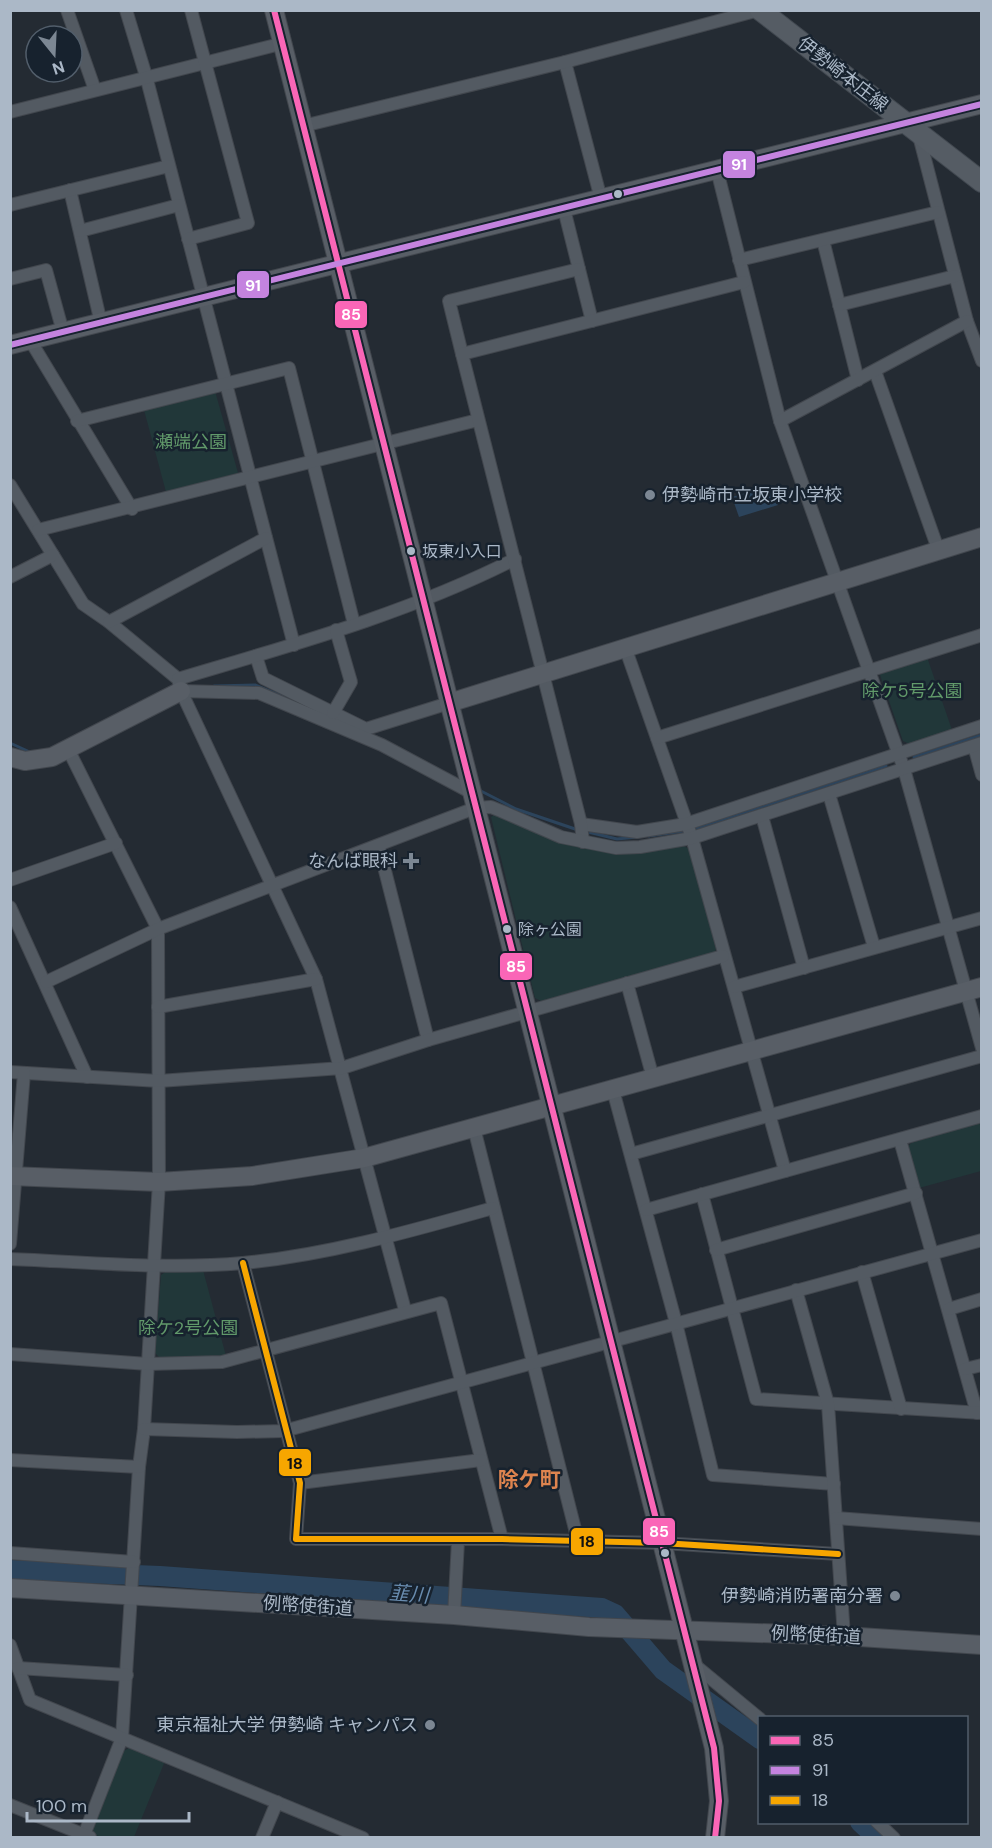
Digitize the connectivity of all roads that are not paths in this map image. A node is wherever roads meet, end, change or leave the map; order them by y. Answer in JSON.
{"nodes":[{"id":1,"x":67,"y":10,"type":"edge"},
{"id":2,"x":126,"y":10,"type":"edge"},
{"id":3,"x":191,"y":10,"type":"edge"},
{"id":4,"x":274,"y":10,"type":"edge"},
{"id":5,"x":760,"y":10,"type":"edge"},
{"id":6,"x":284,"y":43,"type":"junction"},
{"id":7,"x":205,"y":62,"type":"junction"},
{"id":8,"x":565,"y":62,"type":"junction"},
{"id":9,"x":146,"y":76,"type":"junction"},
{"id":10,"x":94,"y":90,"type":"junction"},
{"id":11,"x":981,"y":104,"type":"edge"},
{"id":12,"x":10,"y":112,"type":"edge"},
{"id":13,"x":303,"y":126,"type":"junction"},
{"id":14,"x":913,"y":128,"type":"junction"},
{"id":15,"x":169,"y":166,"type":"junction"},
{"id":16,"x":717,"y":170,"type":"junction"},
{"id":17,"x":981,"y":182,"type":"edge"},
{"id":18,"x":70,"y":190,"type":"junction"},
{"id":19,"x":601,"y":199,"type":"junction"},
{"id":20,"x":10,"y":205,"type":"edge"},
{"id":21,"x":179,"y":205,"type":"junction"},
{"id":22,"x":564,"y":209,"type":"junction"},
{"id":23,"x":938,"y":212,"type":"junction"},
{"id":24,"x":80,"y":231,"type":"junction"},
{"id":25,"x":188,"y":239,"type":"junction"},
{"id":26,"x":823,"y":240,"type":"junction"},
{"id":27,"x":739,"y":260,"type":"junction"},
{"id":28,"x":338,"y":264,"type":"junction"},
{"id":29,"x":579,"y":269,"type":"junction"},
{"id":30,"x":955,"y":276,"type":"junction"},
{"id":31,"x":10,"y":279,"type":"edge"},
{"id":32,"x":744,"y":282,"type":"junction"},
{"id":33,"x":204,"y":297,"type":"junction"},
{"id":34,"x":839,"y":305,"type":"junction"},
{"id":35,"x":592,"y":321,"type":"junction"},
{"id":36,"x":967,"y":321,"type":"junction"},
{"id":37,"x":101,"y":323,"type":"junction"},
{"id":38,"x":63,"y":332,"type":"junction"},
{"id":39,"x":30,"y":340,"type":"junction"},
{"id":40,"x":10,"y":345,"type":"edge"},
{"id":41,"x":462,"y":354,"type":"junction"},
{"id":42,"x":981,"y":361,"type":"edge"},
{"id":43,"x":875,"y":370,"type":"junction"},
{"id":44,"x":858,"y":380,"type":"junction"},
{"id":45,"x":226,"y":382,"type":"junction"},
{"id":46,"x":478,"y":420,"type":"junction"},
{"id":47,"x":77,"y":421,"type":"junction"},
{"id":48,"x":780,"y":422,"type":"junction"},
{"id":49,"x":383,"y":443,"type":"junction"},
{"id":50,"x":312,"y":461,"type":"junction"},
{"id":51,"x":250,"y":477,"type":"junction"},
{"id":52,"x":10,"y":485,"type":"edge"},
{"id":53,"x":132,"y":508,"type":"junction"},
{"id":54,"x":38,"y":530,"type":"junction"},
{"id":55,"x":981,"y":537,"type":"edge"},
{"id":56,"x":266,"y":538,"type":"junction"},
{"id":57,"x":938,"y":549,"type":"junction"},
{"id":58,"x":53,"y":555,"type":"junction"},
{"id":59,"x":515,"y":559,"type":"junction"},
{"id":60,"x":10,"y":577,"type":"edge"},
{"id":61,"x":836,"y":582,"type":"junction"},
{"id":62,"x":422,"y":600,"type":"junction"},
{"id":63,"x":109,"y":622,"type":"junction"},
{"id":64,"x":354,"y":624,"type":"junction"},
{"id":65,"x":336,"y":630,"type":"junction"},
{"id":66,"x":981,"y":635,"type":"edge"},
{"id":67,"x":294,"y":645,"type":"junction"},
{"id":68,"x":624,"y":647,"type":"junction"},
{"id":69,"x":256,"y":656,"type":"junction"},
{"id":70,"x":868,"y":670,"type":"junction"},
{"id":71,"x":543,"y":673,"type":"junction"},
{"id":72,"x":179,"y":685,"type":"junction"},
{"id":73,"x":449,"y":703,"type":"junction"},
{"id":74,"x":333,"y":713,"type":"junction"},
{"id":75,"x":981,"y":726,"type":"edge"},
{"id":76,"x":657,"y":738,"type":"junction"},
{"id":77,"x":977,"y":745,"type":"edge"},
{"id":78,"x":68,"y":749,"type":"junction"},
{"id":79,"x":898,"y":754,"type":"junction"},
{"id":80,"x":10,"y":757,"type":"edge"},
{"id":81,"x":904,"y":770,"type":"junction"},
{"id":82,"x":981,"y":775,"type":"edge"},
{"id":83,"x":829,"y":794,"type":"junction"},
{"id":84,"x":474,"y":800,"type":"junction"},
{"id":85,"x":762,"y":816,"type":"junction"},
{"id":86,"x":581,"y":824,"type":"junction"},
{"id":87,"x":686,"y":824,"type":"junction"},
{"id":88,"x":692,"y":838,"type":"junction"},
{"id":89,"x":583,"y":842,"type":"junction"},
{"id":90,"x":116,"y":843,"type":"junction"},
{"id":91,"x":379,"y":847,"type":"junction"},
{"id":92,"x":10,"y":880,"type":"edge"},
{"id":93,"x":274,"y":886,"type":"junction"},
{"id":94,"x":10,"y":907,"type":"edge"},
{"id":95,"x":981,"y":918,"type":"edge"},
{"id":96,"x":947,"y":928,"type":"junction"},
{"id":97,"x":158,"y":929,"type":"junction"},
{"id":98,"x":874,"y":948,"type":"junction"},
{"id":99,"x":723,"y":956,"type":"junction"},
{"id":100,"x":804,"y":968,"type":"junction"},
{"id":101,"x":316,"y":979,"type":"junction"},
{"id":102,"x":46,"y":982,"type":"junction"},
{"id":103,"x":627,"y":983,"type":"junction"},
{"id":104,"x":734,"y":987,"type":"junction"},
{"id":105,"x":973,"y":990,"type":"edge"},
{"id":106,"x":158,"y":1007,"type":"junction"},
{"id":107,"x":527,"y":1011,"type":"junction"},
{"id":108,"x":428,"y":1040,"type":"junction"},
{"id":109,"x":981,"y":1048,"type":"edge"},
{"id":110,"x":752,"y":1050,"type":"junction"},
{"id":111,"x":981,"y":1056,"type":"edge"},
{"id":112,"x":342,"y":1068,"type":"junction"},
{"id":113,"x":10,"y":1072,"type":"edge"},
{"id":114,"x":24,"y":1073,"type":"junction"},
{"id":115,"x":87,"y":1077,"type":"junction"},
{"id":116,"x":653,"y":1078,"type":"junction"},
{"id":117,"x":159,"y":1081,"type":"junction"},
{"id":118,"x":613,"y":1090,"type":"junction"},
{"id":119,"x":549,"y":1107,"type":"junction"},
{"id":120,"x":770,"y":1116,"type":"junction"},
{"id":121,"x":981,"y":1116,"type":"edge"},
{"id":122,"x":474,"y":1128,"type":"junction"},
{"id":123,"x":900,"y":1140,"type":"junction"},
{"id":124,"x":631,"y":1154,"type":"junction"},
{"id":125,"x":364,"y":1158,"type":"junction"},
{"id":126,"x":785,"y":1172,"type":"junction"},
{"id":127,"x":13,"y":1176,"type":"edge"},
{"id":128,"x":159,"y":1182,"type":"junction"},
{"id":129,"x":916,"y":1193,"type":"junction"},
{"id":130,"x":702,"y":1194,"type":"junction"},
{"id":131,"x":492,"y":1208,"type":"junction"},
{"id":132,"x":646,"y":1210,"type":"junction"},
{"id":133,"x":386,"y":1239,"type":"junction"},
{"id":134,"x":981,"y":1240,"type":"edge"},
{"id":135,"x":10,"y":1244,"type":"edge"},
{"id":136,"x":716,"y":1250,"type":"junction"},
{"id":137,"x":933,"y":1253,"type":"junction"},
{"id":138,"x":10,"y":1259,"type":"edge"},
{"id":139,"x":243,"y":1263,"type":"junction"},
{"id":140,"x":154,"y":1265,"type":"junction"},
{"id":141,"x":862,"y":1272,"type":"junction"},
{"id":142,"x":795,"y":1290,"type":"junction"},
{"id":143,"x":981,"y":1299,"type":"edge"},
{"id":144,"x":732,"y":1309,"type":"junction"},
{"id":145,"x":949,"y":1309,"type":"junction"},
{"id":146,"x":405,"y":1310,"type":"junction"},
{"id":147,"x":676,"y":1323,"type":"junction"},
{"id":148,"x":611,"y":1341,"type":"junction"},
{"id":149,"x":265,"y":1350,"type":"junction"},
{"id":150,"x":10,"y":1354,"type":"edge"},
{"id":151,"x":147,"y":1364,"type":"junction"},
{"id":152,"x":532,"y":1364,"type":"junction"},
{"id":153,"x":981,"y":1365,"type":"edge"},
{"id":154,"x":965,"y":1369,"type":"junction"},
{"id":155,"x":461,"y":1383,"type":"junction"},
{"id":156,"x":828,"y":1404,"type":"junction"},
{"id":157,"x":901,"y":1409,"type":"junction"},
{"id":158,"x":979,"y":1413,"type":"edge"},
{"id":159,"x":144,"y":1429,"type":"junction"},
{"id":160,"x":284,"y":1431,"type":"junction"},
{"id":161,"x":10,"y":1460,"type":"edge"},
{"id":162,"x":481,"y":1460,"type":"junction"},
{"id":163,"x":139,"y":1467,"type":"junction"},
{"id":164,"x":300,"y":1483,"type":"junction"},
{"id":165,"x":834,"y":1484,"type":"junction"},
{"id":166,"x":836,"y":1518,"type":"junction"},
{"id":167,"x":981,"y":1529,"type":"edge"},
{"id":168,"x":502,"y":1539,"type":"junction"},
{"id":169,"x":578,"y":1540,"type":"junction"},
{"id":170,"x":458,"y":1541,"type":"junction"},
{"id":171,"x":662,"y":1543,"type":"junction"},
{"id":172,"x":10,"y":1553,"type":"edge"},
{"id":173,"x":838,"y":1554,"type":"junction"},
{"id":174,"x":134,"y":1562,"type":"junction"},
{"id":175,"x":10,"y":1588,"type":"edge"},
{"id":176,"x":132,"y":1593,"type":"junction"},
{"id":177,"x":454,"y":1615,"type":"junction"},
{"id":178,"x":683,"y":1629,"type":"junction"},
{"id":179,"x":844,"y":1636,"type":"junction"},
{"id":180,"x":10,"y":1645,"type":"edge"},
{"id":181,"x":981,"y":1645,"type":"edge"},
{"id":182,"x":691,"y":1662,"type":"junction"},
{"id":183,"x":18,"y":1668,"type":"junction"},
{"id":184,"x":127,"y":1675,"type":"junction"},
{"id":185,"x":758,"y":1718,"type":"edge"},
{"id":186,"x":122,"y":1738,"type":"junction"},
{"id":187,"x":276,"y":1802,"type":"junction"},
{"id":188,"x":10,"y":1805,"type":"edge"},
{"id":189,"x":879,"y":1824,"type":"edge"},
{"id":190,"x":87,"y":1836,"type":"edge"},
{"id":191,"x":717,"y":1836,"type":"edge"},
{"id":192,"x":262,"y":1838,"type":"edge"},
{"id":193,"x":363,"y":1838,"type":"edge"},
{"id":194,"x":894,"y":1838,"type":"edge"}],
"edges":[{"from":1,"to":10,"type":"street"},
{"from":2,"to":9,"type":"street"},
{"from":3,"to":7,"type":"street"},
{"from":4,"to":6,"type":"street"},
{"from":5,"to":8,"type":"street"},
{"from":5,"to":14,"type":"main road","name":"伊勢崎本庄線"},
{"from":6,"to":7,"type":"street"},
{"from":6,"to":13,"type":"street"},
{"from":7,"to":9,"type":"street"},
{"from":7,"to":25,"type":"street"},
{"from":8,"to":13,"type":"street"},
{"from":8,"to":19,"type":"street"},
{"from":9,"to":10,"type":"street"},
{"from":9,"to":15,"type":"street"},
{"from":10,"to":12,"type":"street"},
{"from":11,"to":14,"type":"street"},
{"from":13,"to":28,"type":"street"},
{"from":14,"to":16,"type":"street"},
{"from":14,"to":17,"type":"main road","name":"伊勢崎本庄線"},
{"from":14,"to":23,"type":"street"},
{"from":15,"to":18,"type":"street"},
{"from":15,"to":21,"type":"street"},
{"from":16,"to":19,"type":"street"},
{"from":16,"to":27,"type":"street"},
{"from":18,"to":20,"type":"street"},
{"from":18,"to":24,"type":"street"},
{"from":19,"to":22,"type":"street"},
{"from":21,"to":24,"type":"street"},
{"from":21,"to":25,"type":"street"},
{"from":22,"to":28,"type":"street"},
{"from":22,"to":29,"type":"street"},
{"from":23,"to":26,"type":"street"},
{"from":23,"to":30,"type":"street"},
{"from":24,"to":37,"type":"street"},
{"from":25,"to":33,"type":"street"},
{"from":26,"to":27,"type":"street"},
{"from":26,"to":34,"type":"street"},
{"from":27,"to":32,"type":"street"},
{"from":28,"to":33,"type":"street"},
{"from":28,"to":49,"type":"street"},
{"from":29,"to":35,"type":"street"},
{"from":29,"to":41,"type":"street"},
{"from":30,"to":34,"type":"street"},
{"from":30,"to":36,"type":"street"},
{"from":31,"to":38,"type":"street"},
{"from":32,"to":35,"type":"street"},
{"from":32,"to":48,"type":"street"},
{"from":33,"to":37,"type":"street"},
{"from":33,"to":45,"type":"street"},
{"from":34,"to":44,"type":"street"},
{"from":35,"to":41,"type":"street"},
{"from":36,"to":42,"type":"street"},
{"from":36,"to":43,"type":"street"},
{"from":37,"to":38,"type":"street"},
{"from":38,"to":39,"type":"street"},
{"from":39,"to":40,"type":"street"},
{"from":39,"to":47,"type":"street"},
{"from":41,"to":46,"type":"street"},
{"from":43,"to":44,"type":"street"},
{"from":43,"to":57,"type":"street"},
{"from":44,"to":48,"type":"street"},
{"from":45,"to":47,"type":"street"},
{"from":45,"to":50,"type":"street"},
{"from":45,"to":51,"type":"street"},
{"from":46,"to":49,"type":"street"},
{"from":46,"to":59,"type":"street"},
{"from":47,"to":53,"type":"street"},
{"from":48,"to":61,"type":"street"},
{"from":49,"to":50,"type":"street"},
{"from":49,"to":62,"type":"street"},
{"from":50,"to":51,"type":"street"},
{"from":50,"to":64,"type":"street"},
{"from":51,"to":53,"type":"street"},
{"from":51,"to":56,"type":"street"},
{"from":52,"to":54,"type":"street"},
{"from":53,"to":54,"type":"street"},
{"from":54,"to":58,"type":"street"},
{"from":55,"to":57,"type":"street"},
{"from":56,"to":63,"type":"street"},
{"from":56,"to":67,"type":"street"},
{"from":57,"to":61,"type":"street"},
{"from":58,"to":60,"type":"street"},
{"from":58,"to":63,"type":"street"},
{"from":59,"to":62,"type":"street"},
{"from":59,"to":71,"type":"street"},
{"from":61,"to":68,"type":"street"},
{"from":61,"to":70,"type":"street"},
{"from":62,"to":64,"type":"street"},
{"from":62,"to":73,"type":"street"},
{"from":63,"to":72,"type":"street"},
{"from":64,"to":65,"type":"street"},
{"from":65,"to":67,"type":"street"},
{"from":65,"to":74,"type":"street"},
{"from":66,"to":70,"type":"street"},
{"from":67,"to":69,"type":"street"},
{"from":68,"to":71,"type":"street"},
{"from":68,"to":76,"type":"street"},
{"from":69,"to":72,"type":"street"},
{"from":69,"to":74,"type":"street"},
{"from":70,"to":76,"type":"street"},
{"from":70,"to":79,"type":"street"},
{"from":71,"to":73,"type":"street"},
{"from":71,"to":86,"type":"street"},
{"from":72,"to":78,"type":"street"},
{"from":72,"to":84,"type":"street"},
{"from":72,"to":93,"type":"street"},
{"from":73,"to":74,"type":"street"},
{"from":73,"to":84,"type":"street"},
{"from":75,"to":79,"type":"street"},
{"from":76,"to":87,"type":"street"},
{"from":77,"to":81,"type":"street"},
{"from":77,"to":82,"type":"street"},
{"from":78,"to":80,"type":"street"},
{"from":78,"to":90,"type":"street"},
{"from":79,"to":81,"type":"street"},
{"from":79,"to":87,"type":"street"},
{"from":81,"to":83,"type":"street"},
{"from":81,"to":96,"type":"street"},
{"from":83,"to":85,"type":"street"},
{"from":83,"to":98,"type":"street"},
{"from":84,"to":89,"type":"street"},
{"from":84,"to":91,"type":"street"},
{"from":84,"to":107,"type":"street"},
{"from":85,"to":88,"type":"street"},
{"from":85,"to":100,"type":"street"},
{"from":86,"to":87,"type":"street"},
{"from":86,"to":89,"type":"street"},
{"from":87,"to":88,"type":"street"},
{"from":88,"to":89,"type":"street"},
{"from":88,"to":99,"type":"street"},
{"from":90,"to":92,"type":"street"},
{"from":90,"to":97,"type":"street"},
{"from":91,"to":93,"type":"street"},
{"from":91,"to":108,"type":"street"},
{"from":93,"to":97,"type":"street"},
{"from":93,"to":101,"type":"street"},
{"from":94,"to":102,"type":"street"},
{"from":95,"to":96,"type":"street"},
{"from":96,"to":98,"type":"street"},
{"from":96,"to":105,"type":"street"},
{"from":97,"to":102,"type":"street"},
{"from":97,"to":106,"type":"street"},
{"from":98,"to":100,"type":"street"},
{"from":99,"to":103,"type":"street"},
{"from":99,"to":104,"type":"street"},
{"from":100,"to":104,"type":"street"},
{"from":101,"to":106,"type":"street"},
{"from":101,"to":112,"type":"street"},
{"from":102,"to":115,"type":"street"},
{"from":103,"to":107,"type":"street"},
{"from":103,"to":116,"type":"street"},
{"from":104,"to":110,"type":"street"},
{"from":105,"to":109,"type":"street"},
{"from":105,"to":110,"type":"street"},
{"from":106,"to":117,"type":"street"},
{"from":107,"to":108,"type":"street"},
{"from":107,"to":119,"type":"street"},
{"from":108,"to":112,"type":"street"},
{"from":110,"to":116,"type":"street"},
{"from":110,"to":120,"type":"street"},
{"from":111,"to":120,"type":"street"},
{"from":112,"to":117,"type":"street"},
{"from":112,"to":125,"type":"street"},
{"from":113,"to":114,"type":"street"},
{"from":114,"to":115,"type":"street"},
{"from":114,"to":127,"type":"street"},
{"from":115,"to":117,"type":"street"},
{"from":116,"to":118,"type":"street"},
{"from":117,"to":128,"type":"street"},
{"from":118,"to":119,"type":"street"},
{"from":118,"to":124,"type":"street"},
{"from":119,"to":122,"type":"street"},
{"from":119,"to":148,"type":"street"},
{"from":120,"to":124,"type":"street"},
{"from":120,"to":126,"type":"street"},
{"from":121,"to":123,"type":"street"},
{"from":122,"to":125,"type":"street"},
{"from":122,"to":131,"type":"street"},
{"from":123,"to":126,"type":"street"},
{"from":123,"to":129,"type":"street"},
{"from":124,"to":132,"type":"street"},
{"from":125,"to":128,"type":"street"},
{"from":125,"to":133,"type":"street"},
{"from":126,"to":130,"type":"street"},
{"from":127,"to":128,"type":"street"},
{"from":127,"to":135,"type":"street"},
{"from":128,"to":140,"type":"street"},
{"from":129,"to":136,"type":"street"},
{"from":129,"to":137,"type":"street"},
{"from":130,"to":132,"type":"street"},
{"from":130,"to":136,"type":"street"},
{"from":131,"to":133,"type":"street"},
{"from":131,"to":152,"type":"street"},
{"from":132,"to":147,"type":"street"},
{"from":133,"to":139,"type":"street"},
{"from":133,"to":146,"type":"street"},
{"from":134,"to":137,"type":"street"},
{"from":136,"to":144,"type":"street"},
{"from":137,"to":141,"type":"street"},
{"from":137,"to":145,"type":"street"},
{"from":138,"to":140,"type":"street"},
{"from":139,"to":140,"type":"street"},
{"from":139,"to":149,"type":"street"},
{"from":140,"to":151,"type":"street"},
{"from":141,"to":142,"type":"street"},
{"from":141,"to":157,"type":"street"},
{"from":142,"to":144,"type":"street"},
{"from":142,"to":156,"type":"street"},
{"from":143,"to":145,"type":"street"},
{"from":144,"to":147,"type":"street"},
{"from":144,"to":156,"type":"street"},
{"from":145,"to":154,"type":"street"},
{"from":146,"to":149,"type":"street"},
{"from":146,"to":155,"type":"street"},
{"from":147,"to":148,"type":"street"},
{"from":147,"to":165,"type":"street"},
{"from":148,"to":152,"type":"street"},
{"from":148,"to":171,"type":"street"},
{"from":149,"to":151,"type":"street"},
{"from":149,"to":160,"type":"street"},
{"from":150,"to":151,"type":"street"},
{"from":151,"to":159,"type":"street"},
{"from":152,"to":155,"type":"street"},
{"from":152,"to":169,"type":"street"},
{"from":153,"to":154,"type":"street"},
{"from":154,"to":158,"type":"street"},
{"from":155,"to":160,"type":"street"},
{"from":155,"to":162,"type":"street"},
{"from":156,"to":157,"type":"street"},
{"from":156,"to":165,"type":"street"},
{"from":157,"to":158,"type":"street"},
{"from":159,"to":160,"type":"street"},
{"from":159,"to":163,"type":"street"},
{"from":160,"to":164,"type":"street"},
{"from":161,"to":163,"type":"street"},
{"from":162,"to":164,"type":"street"},
{"from":162,"to":168,"type":"street"},
{"from":163,"to":174,"type":"street"},
{"from":164,"to":170,"type":"street"},
{"from":165,"to":166,"type":"street"},
{"from":166,"to":167,"type":"street"},
{"from":166,"to":173,"type":"street"},
{"from":168,"to":169,"type":"street"},
{"from":168,"to":170,"type":"street"},
{"from":169,"to":171,"type":"street"},
{"from":170,"to":177,"type":"street"},
{"from":171,"to":173,"type":"street"},
{"from":171,"to":178,"type":"street"},
{"from":172,"to":174,"type":"street"},
{"from":173,"to":179,"type":"street"},
{"from":174,"to":176,"type":"street"},
{"from":175,"to":176,"type":"street","name":"例幣使街道"},
{"from":176,"to":177,"type":"street","name":"例幣使街道"},
{"from":176,"to":184,"type":"street"},
{"from":177,"to":178,"type":"street","name":"例幣使街道"},
{"from":178,"to":179,"type":"street","name":"例幣使街道"},
{"from":178,"to":182,"type":"street"},
{"from":179,"to":181,"type":"street","name":"例幣使街道"},
{"from":180,"to":183,"type":"street"},
{"from":182,"to":185,"type":"street"},
{"from":182,"to":191,"type":"street"},
{"from":183,"to":184,"type":"street"},
{"from":183,"to":186,"type":"street"},
{"from":184,"to":186,"type":"street"},
{"from":186,"to":187,"type":"street"},
{"from":186,"to":190,"type":"street"},
{"from":187,"to":192,"type":"street"},
{"from":187,"to":193,"type":"street"},
{"from":188,"to":190,"type":"street"},
{"from":189,"to":194,"type":"street"}]}
